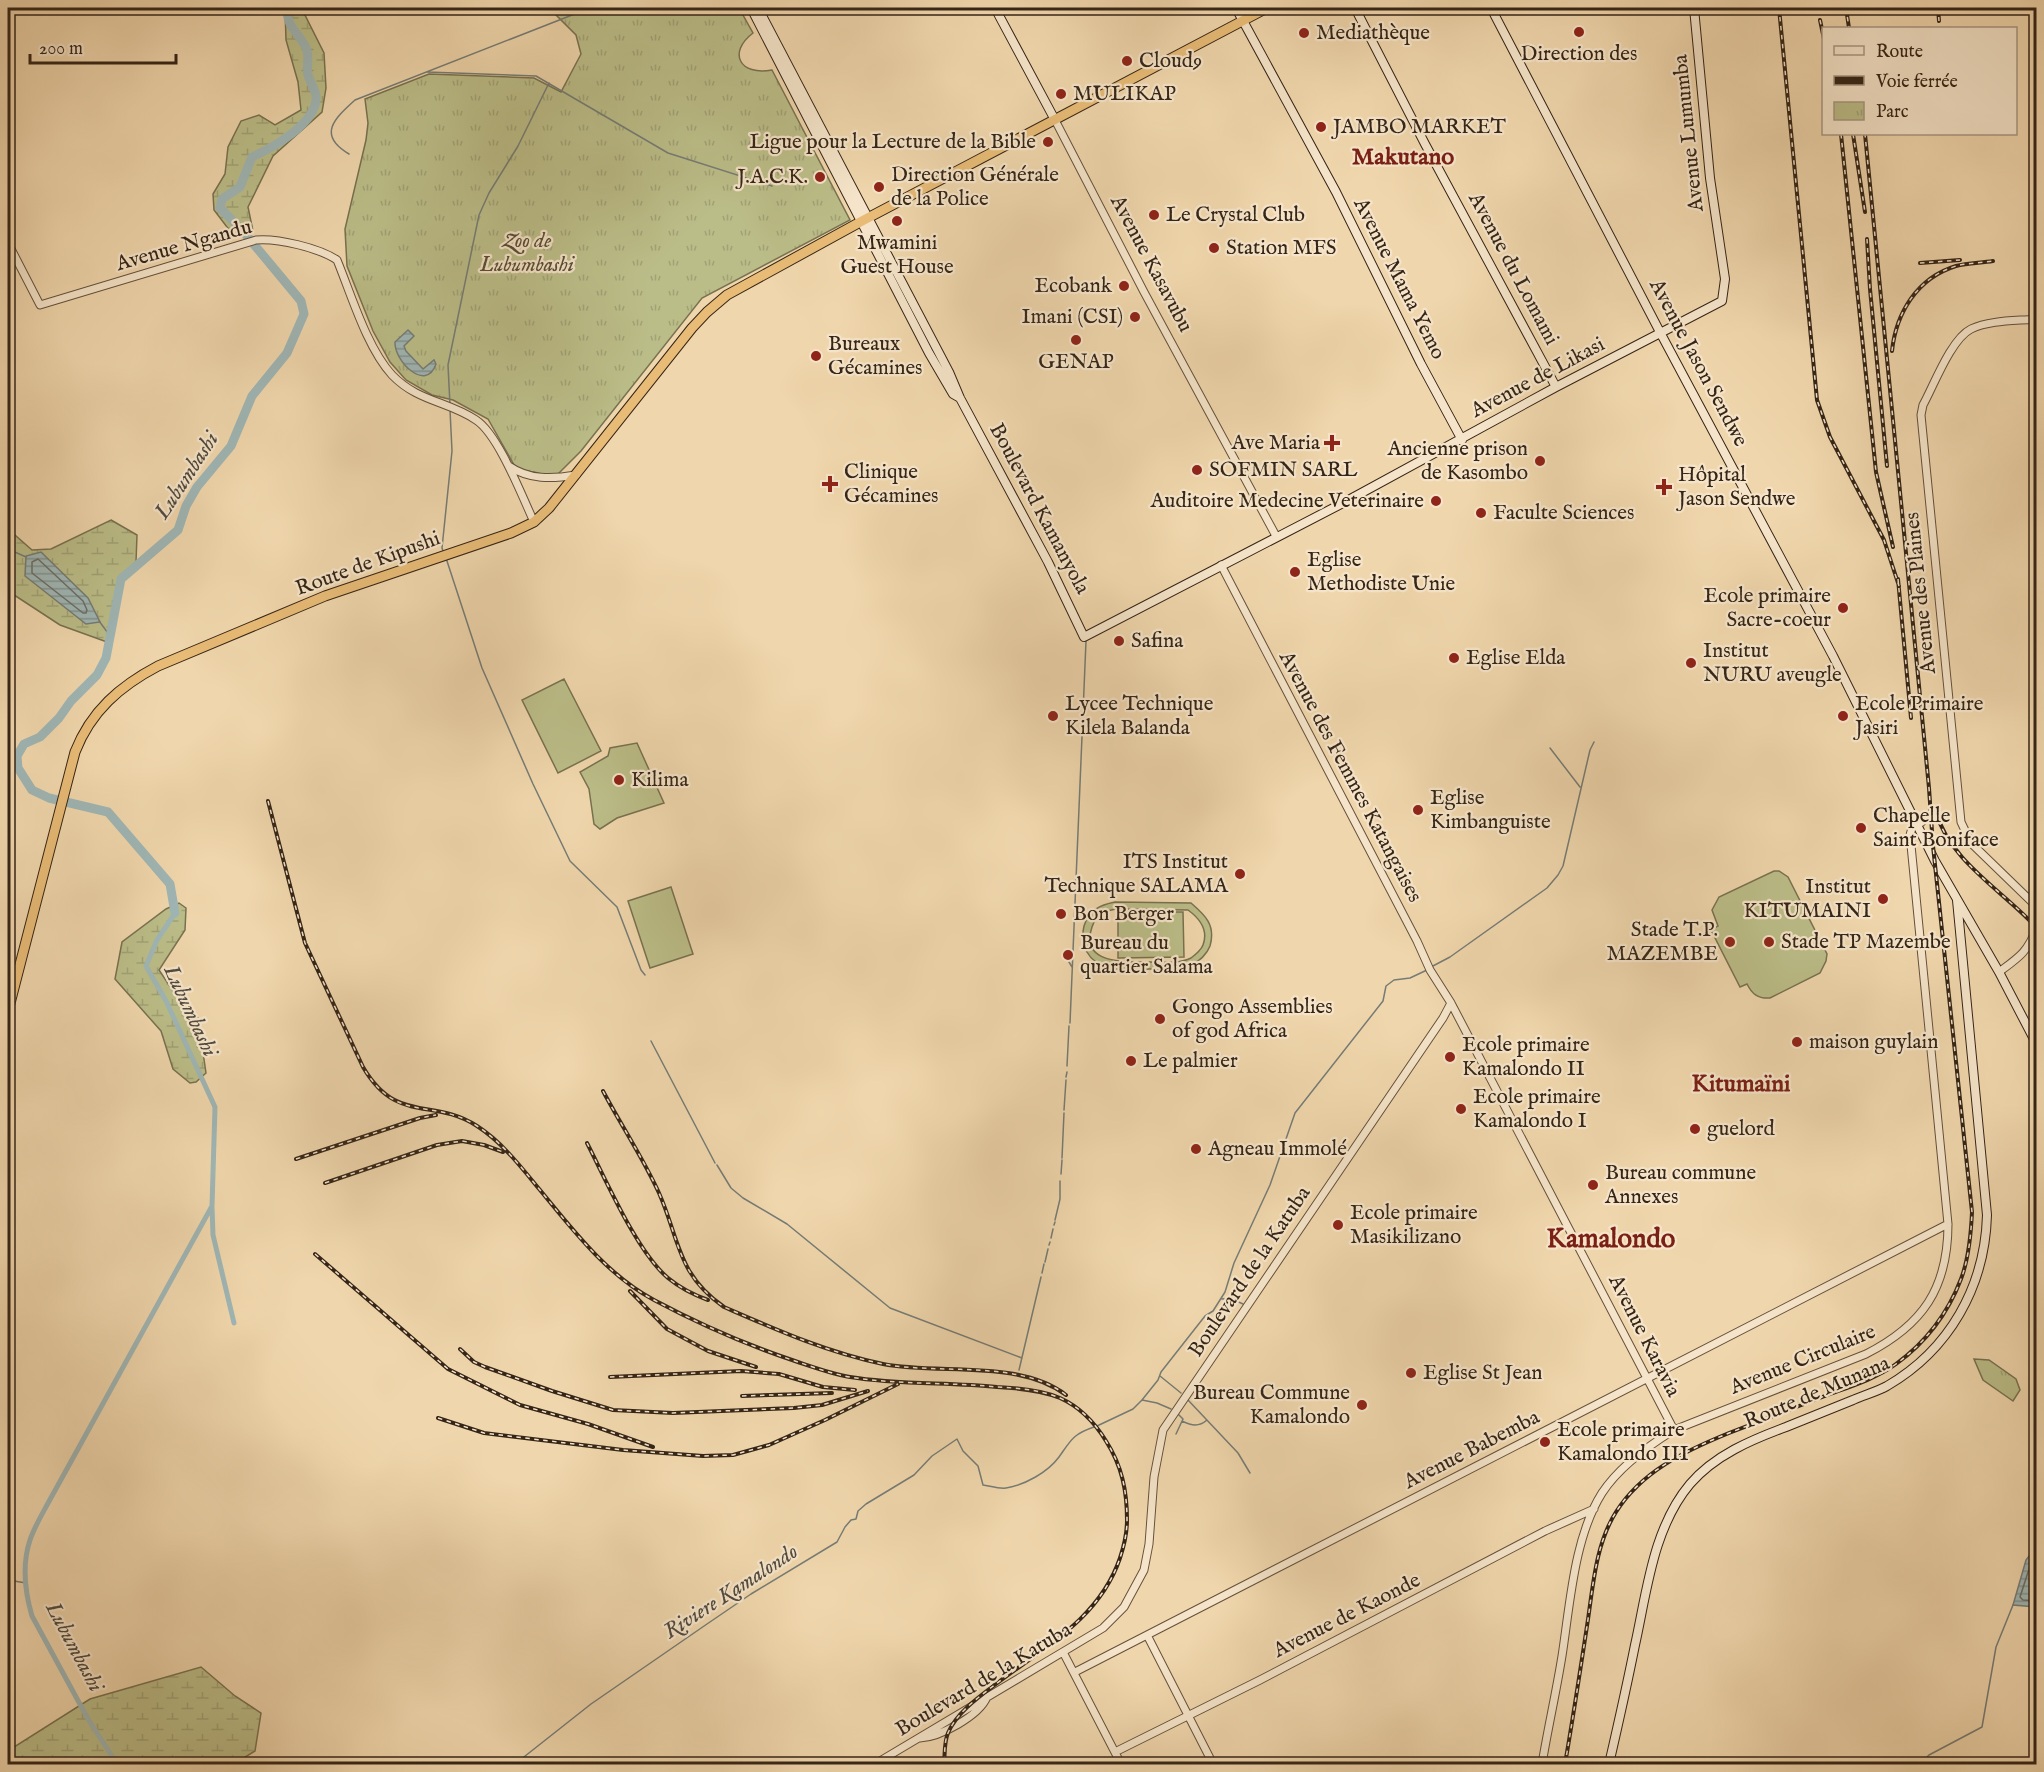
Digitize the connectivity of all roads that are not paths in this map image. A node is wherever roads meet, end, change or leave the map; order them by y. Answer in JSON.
{"nodes":[{"id":1,"x":751,"y":8,"type":"edge"},
{"id":2,"x":758,"y":8,"type":"edge"},
{"id":3,"x":995,"y":8,"type":"edge"},
{"id":4,"x":1236,"y":8,"type":"edge"},
{"id":5,"x":1267,"y":8,"type":"edge"},
{"id":6,"x":1355,"y":8,"type":"edge"},
{"id":7,"x":1491,"y":8,"type":"edge"},
{"id":8,"x":1694,"y":8,"type":"edge"},
{"id":9,"x":1242,"y":21,"type":"junction"},
{"id":10,"x":1055,"y":120,"type":"junction"},
{"id":11,"x":865,"y":220,"type":"junction"},
{"id":12,"x":8,"y":243,"type":"edge"},
{"id":13,"x":1722,"y":301,"type":"joint"},
{"id":14,"x":2037,"y":319,"type":"edge"},
{"id":15,"x":1661,"y":334,"type":"junction"},
{"id":16,"x":1556,"y":387,"type":"junction"},
{"id":17,"x":1462,"y":440,"type":"junction"},
{"id":18,"x":506,"y":465,"type":"junction"},
{"id":19,"x":576,"y":475,"type":"junction"},
{"id":20,"x":534,"y":522,"type":"junction"},
{"id":21,"x":1276,"y":536,"type":"junction"},
{"id":22,"x":1221,"y":565,"type":"junction"},
{"id":23,"x":1084,"y":637,"type":"joint"},
{"id":24,"x":1919,"y":823,"type":"junction"},
{"id":25,"x":1923,"y":838,"type":"junction"},
{"id":26,"x":1911,"y":843,"type":"junction"},
{"id":27,"x":1957,"y":897,"type":"junction"},
{"id":28,"x":2036,"y":905,"type":"edge"},
{"id":29,"x":2037,"y":929,"type":"edge"},
{"id":30,"x":1999,"y":972,"type":"junction"},
{"id":31,"x":1451,"y":1003,"type":"junction"},
{"id":32,"x":8,"y":1011,"type":"edge"},
{"id":33,"x":2037,"y":1043,"type":"edge"},
{"id":34,"x":1948,"y":1224,"type":"junction"},
{"id":35,"x":1647,"y":1378,"type":"junction"},
{"id":36,"x":1674,"y":1430,"type":"junction"},
{"id":37,"x":1594,"y":1509,"type":"junction"},
{"id":38,"x":1147,"y":1635,"type":"junction"},
{"id":39,"x":1063,"y":1652,"type":"junction"},
{"id":40,"x":1075,"y":1672,"type":"junction"},
{"id":41,"x":1188,"y":1714,"type":"junction"},
{"id":42,"x":1115,"y":1752,"type":"junction"},
{"id":43,"x":875,"y":1764,"type":"edge"},
{"id":44,"x":1121,"y":1764,"type":"edge"},
{"id":45,"x":1213,"y":1764,"type":"edge"},
{"id":46,"x":1542,"y":1764,"type":"edge"},
{"id":47,"x":1609,"y":1764,"type":"edge"}],
"edges":[{"from":1,"to":11,"type":"main road","name":"Boulevard Kamanyola"},
{"from":2,"to":11,"type":"main road","name":"Boulevard Kamanyola"},
{"from":3,"to":10,"type":"main road","name":"Avenue Kasavubu"},
{"from":4,"to":9,"type":"main road","name":"Avenue Mama Yemo"},
{"from":5,"to":9,"type":"highway","name":"Route de Kipushi"},
{"from":6,"to":16,"type":"main road","name":"Avenue du Lomami"},
{"from":7,"to":15,"type":"main road","name":"Avenue Jason Sendwe"},
{"from":8,"to":13,"type":"main road","name":"Avenue Lumumba"},
{"from":9,"to":10,"type":"highway","name":"Route de Kipushi"},
{"from":9,"to":17,"type":"main road","name":"Avenue Mama Yemo"},
{"from":10,"to":11,"type":"highway","name":"Route de Kipushi"},
{"from":10,"to":21,"type":"street","name":"Avenue Kasavubu"},
{"from":11,"to":19,"type":"highway","name":"Route de Kipushi"},
{"from":11,"to":23,"type":"main road","name":"Boulevard Kamanyola"},
{"from":12,"to":18,"type":"street","name":"Avenue Ngandu"},
{"from":13,"to":15,"type":"main road","name":"Avenue de Likasi"},
{"from":14,"to":28,"type":"street","name":"Avenue des Plaines"},
{"from":15,"to":16,"type":"main road","name":"Avenue de Likasi"},
{"from":15,"to":24,"type":"main road","name":"Avenue Jason Sendwe"},
{"from":16,"to":17,"type":"main road","name":"Avenue de Likasi"},
{"from":17,"to":21,"type":"main road","name":"Avenue de Likasi"},
{"from":18,"to":19,"type":"street"},
{"from":18,"to":20,"type":"street"},
{"from":19,"to":20,"type":"highway","name":"Route de Kipushi"},
{"from":20,"to":32,"type":"highway","name":"Route de Kipushi"},
{"from":21,"to":22,"type":"main road","name":"Avenue de Likasi"},
{"from":22,"to":23,"type":"main road","name":"Avenue de Likasi"},
{"from":22,"to":31,"type":"street","name":"Avenue des Femmes Katangaises"},
{"from":24,"to":25,"type":"main road","name":"Avenue Jason Sendwe"},
{"from":24,"to":26,"type":"street","name":"Avenue Circulaire"},
{"from":24,"to":27,"type":"main road","name":"Avenue Jason Sendwe"},
{"from":25,"to":26,"type":"street"},
{"from":25,"to":27,"type":"main road","name":"Avenue Jason Sendwe"},
{"from":26,"to":34,"type":"street","name":"Avenue Circulaire"},
{"from":27,"to":30,"type":"main road"},
{"from":27,"to":47,"type":"main road","name":"Route de Munana"},
{"from":29,"to":30,"type":"street"},
{"from":30,"to":33,"type":"main road"},
{"from":31,"to":35,"type":"street","name":"Avenue Karavia"},
{"from":31,"to":39,"type":"street","name":"Boulevard de la Katuba"},
{"from":34,"to":35,"type":"street","name":"Avenue Babemba"},
{"from":34,"to":36,"type":"street","name":"Avenue Circulaire"},
{"from":35,"to":36,"type":"street","name":"Avenue Karavia"},
{"from":35,"to":38,"type":"street","name":"Avenue Babemba"},
{"from":36,"to":37,"type":"street","name":"Avenue Circulaire"},
{"from":37,"to":41,"type":"street","name":"Avenue de Kaonde"},
{"from":37,"to":46,"type":"street","name":"Avenue Circulaire"},
{"from":38,"to":40,"type":"street","name":"Avenue Babemba"},
{"from":38,"to":41,"type":"street"},
{"from":39,"to":40,"type":"street"},
{"from":39,"to":43,"type":"street","name":"Boulevard de la Katuba"},
{"from":40,"to":42,"type":"street"},
{"from":41,"to":42,"type":"street","name":"Avenue de Kaonde"},
{"from":41,"to":45,"type":"street"},
{"from":42,"to":44,"type":"street"}]}
